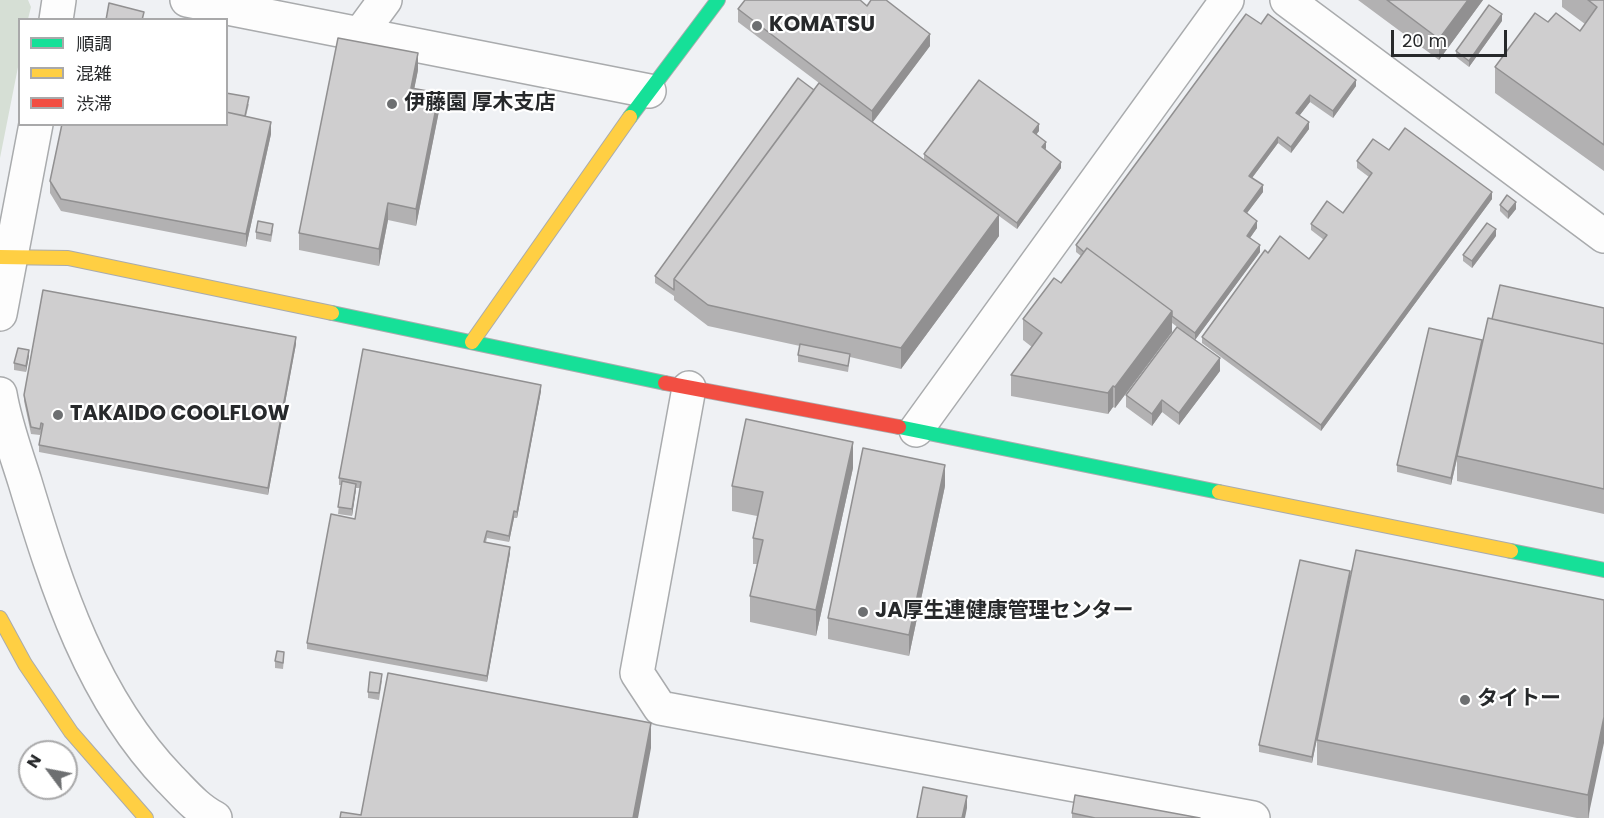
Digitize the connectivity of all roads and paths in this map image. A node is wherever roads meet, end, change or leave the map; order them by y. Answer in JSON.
{"nodes":[{"id":1,"x":59,"y":0,"type":"edge"},
{"id":2,"x":187,"y":0,"type":"edge"},
{"id":3,"x":385,"y":0,"type":"edge"},
{"id":4,"x":718,"y":0,"type":"edge"},
{"id":5,"x":1227,"y":0,"type":"edge"},
{"id":6,"x":1287,"y":0,"type":"edge"},
{"id":7,"x":56,"y":18,"type":"edge"},
{"id":8,"x":360,"y":34,"type":"junction"},
{"id":9,"x":649,"y":91,"type":"junction"},
{"id":10,"x":36,"y":126,"type":"edge"},
{"id":11,"x":1604,"y":236,"type":"edge"},
{"id":12,"x":6,"y":257,"type":"edge"},
{"id":13,"x":0,"y":314,"type":"edge"},
{"id":14,"x":472,"y":342,"type":"junction"},
{"id":15,"x":689,"y":388,"type":"junction"},
{"id":16,"x":0,"y":394,"type":"edge"},
{"id":17,"x":916,"y":430,"type":"junction"},
{"id":18,"x":1604,"y":570,"type":"edge"},
{"id":19,"x":0,"y":618,"type":"edge"},
{"id":20,"x":146,"y":818,"type":"edge"},
{"id":21,"x":214,"y":818,"type":"edge"},
{"id":22,"x":1253,"y":818,"type":"edge"}],
"edges":[{"from":1,"to":7,"type":"street"},
{"from":2,"to":8,"type":"street"},
{"from":3,"to":8,"type":"street"},
{"from":4,"to":9,"type":"main road"},
{"from":5,"to":17,"type":"street"},
{"from":6,"to":11,"type":"street"},
{"from":8,"to":9,"type":"street"},
{"from":9,"to":14,"type":"main road"},
{"from":10,"to":12,"type":"street"},
{"from":12,"to":13,"type":"street"},
{"from":12,"to":14,"type":"main road"},
{"from":14,"to":15,"type":"main road"},
{"from":15,"to":17,"type":"main road"},
{"from":15,"to":22,"type":"street"},
{"from":16,"to":21,"type":"street"},
{"from":17,"to":18,"type":"main road"},
{"from":19,"to":20,"type":"main road"}]}
